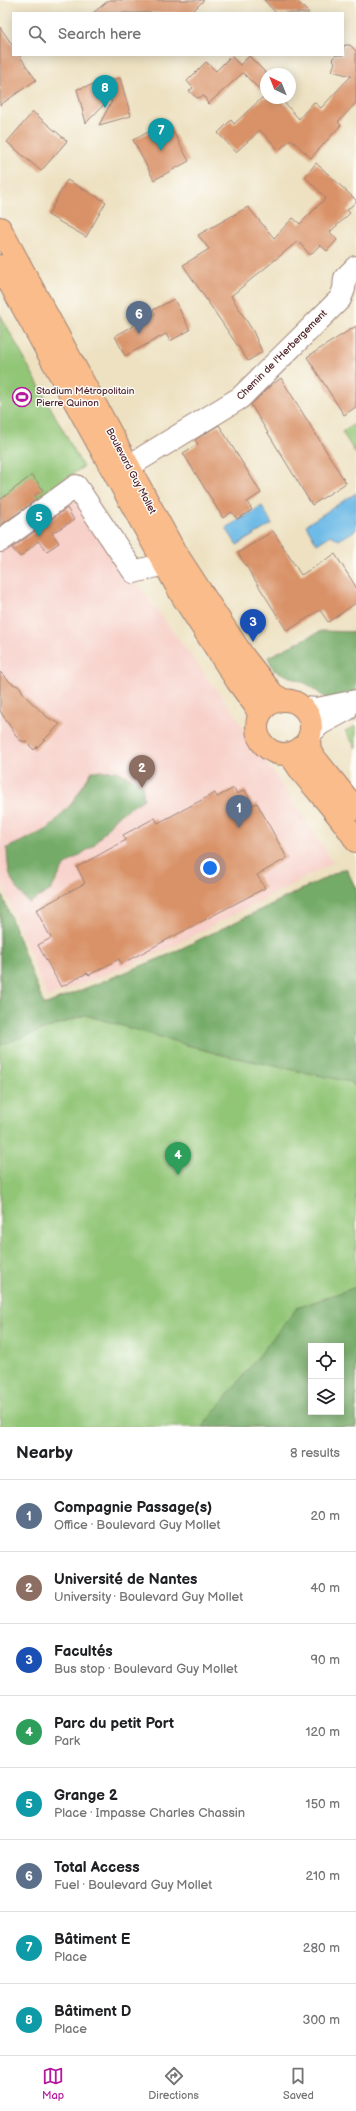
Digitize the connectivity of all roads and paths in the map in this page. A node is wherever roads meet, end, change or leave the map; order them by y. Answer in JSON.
{"nodes":[{"id":1,"x":0,"y":228,"type":"edge"},
{"id":2,"x":0,"y":266,"type":"edge"},
{"id":3,"x":350,"y":272,"type":"edge"},
{"id":4,"x":129,"y":466,"type":"junction"},
{"id":5,"x":0,"y":541,"type":"edge"},
{"id":6,"x":164,"y":564,"type":"junction"},
{"id":7,"x":283,"y":700,"type":"junction"},
{"id":8,"x":354,"y":701,"type":"edge"},
{"id":9,"x":304,"y":708,"type":"junction"},
{"id":10,"x":258,"y":720,"type":"junction"},
{"id":11,"x":310,"y":736,"type":"junction"},
{"id":12,"x":287,"y":754,"type":"junction"},
{"id":13,"x":356,"y":809,"type":"edge"},
{"id":14,"x":356,"y":841,"type":"edge"}],
"edges":[{"from":1,"to":4,"type":"main road","name":"Boulevard Guy Mollet"},
{"from":2,"to":6,"type":"main road","name":"Boulevard Guy Mollet"},
{"from":3,"to":4,"type":"street","name":"Chemin de l'Herbergement"},
{"from":4,"to":7,"type":"main road","name":"Boulevard Guy Mollet"},
{"from":5,"to":6,"type":"street"},
{"from":6,"to":10,"type":"main road","name":"Boulevard Guy Mollet"},
{"from":7,"to":9,"type":"main road"},
{"from":7,"to":10,"type":"main road"},
{"from":8,"to":9,"type":"street"},
{"from":8,"to":11,"type":"street"},
{"from":9,"to":11,"type":"main road"},
{"from":10,"to":12,"type":"main road"},
{"from":11,"to":12,"type":"main road"},
{"from":11,"to":13,"type":"main road"},
{"from":12,"to":14,"type":"main road"}]}
